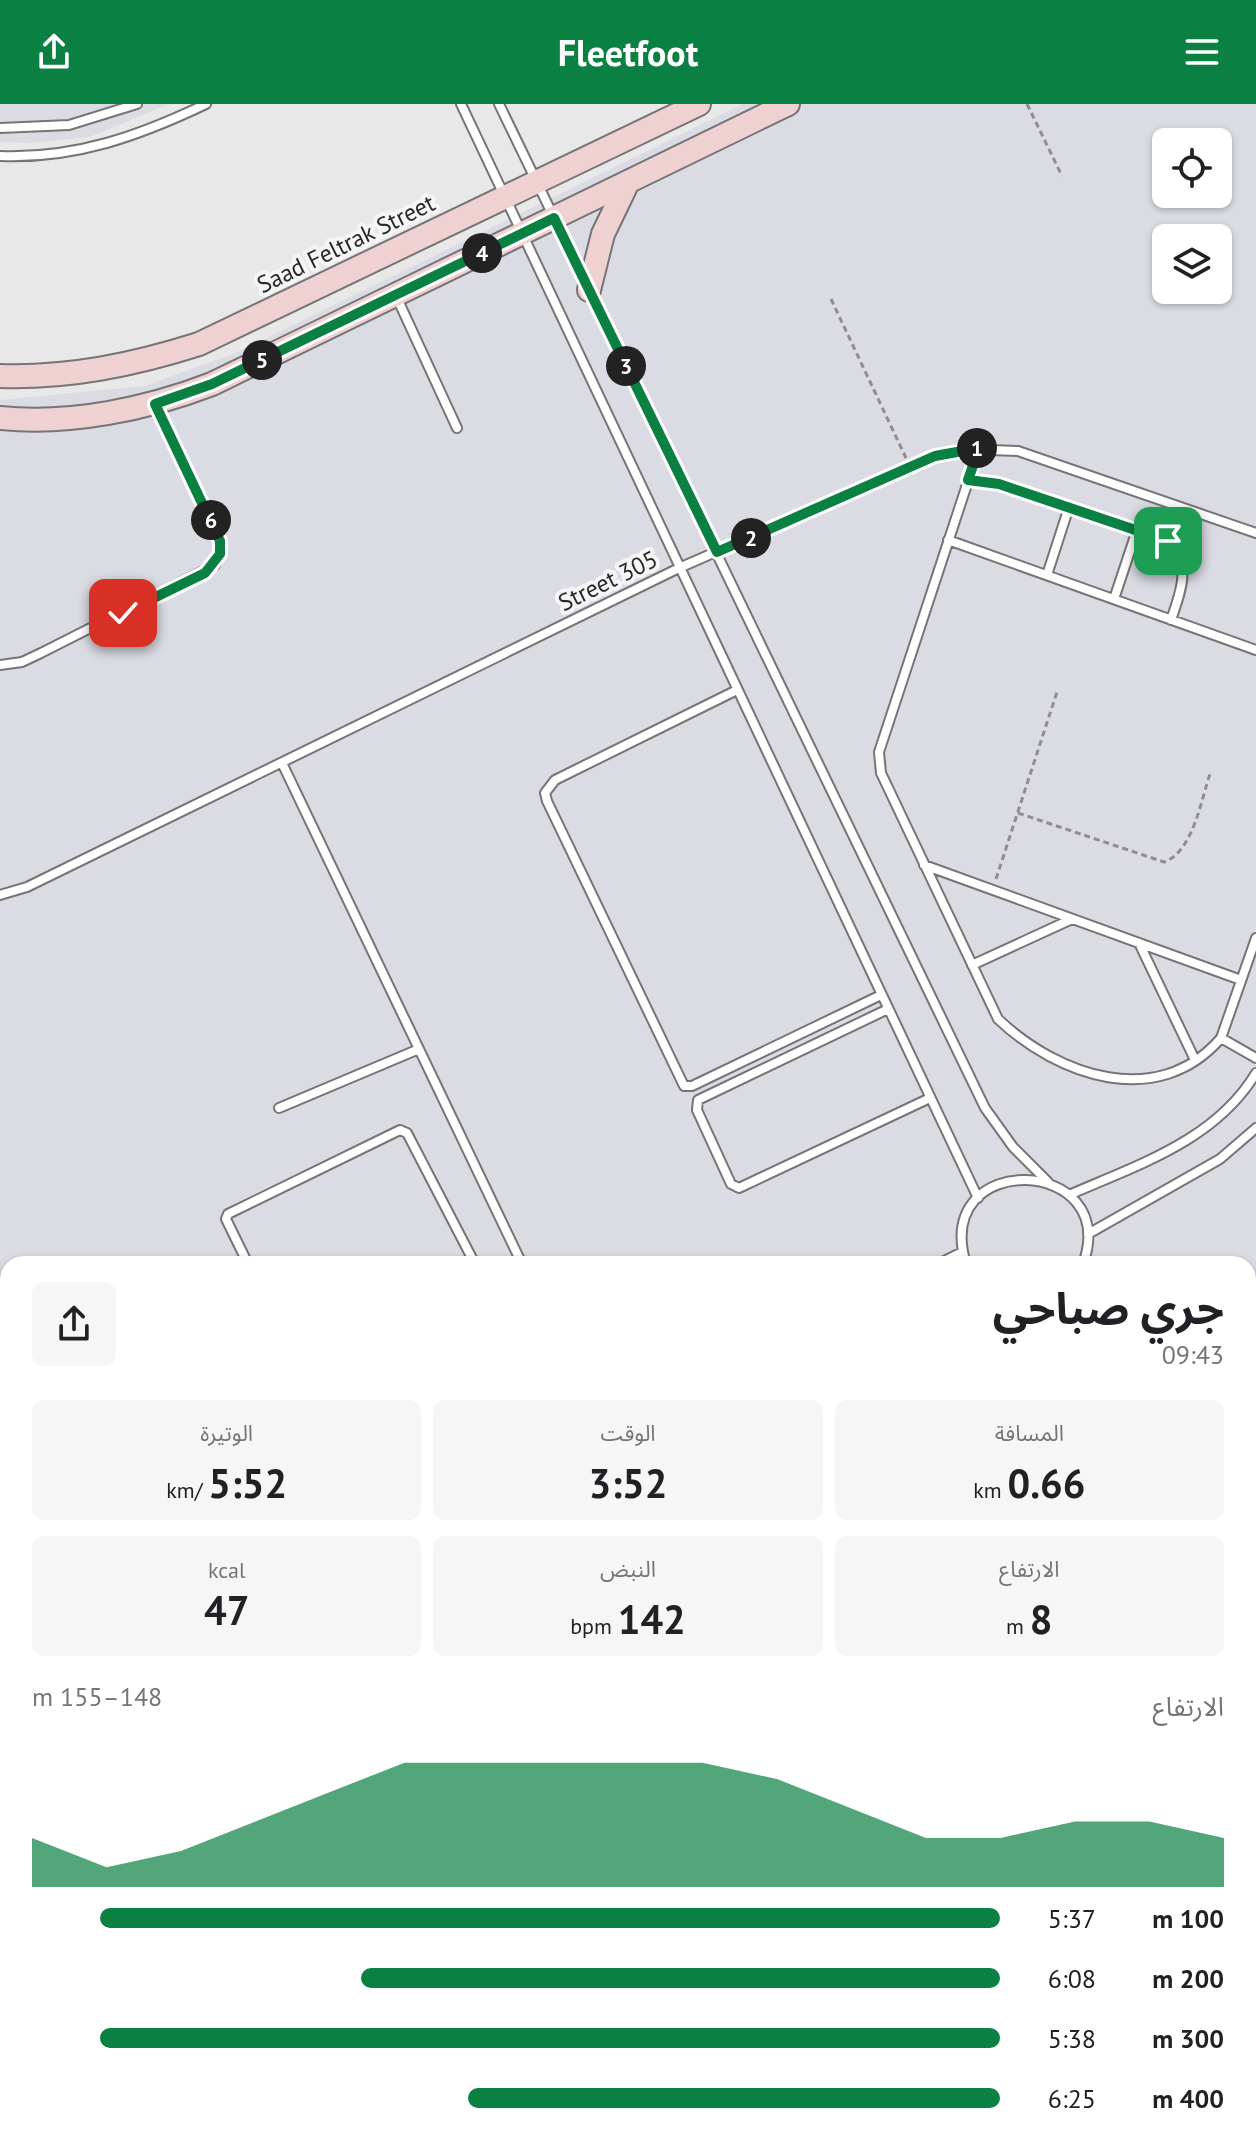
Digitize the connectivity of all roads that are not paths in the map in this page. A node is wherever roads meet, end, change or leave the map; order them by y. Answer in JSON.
{"nodes":[{"id":1,"x":137,"y":104,"type":"edge"},
{"id":2,"x":206,"y":104,"type":"edge"},
{"id":3,"x":461,"y":104,"type":"edge"},
{"id":4,"x":499,"y":104,"type":"edge"},
{"id":5,"x":699,"y":104,"type":"edge"},
{"id":6,"x":788,"y":104,"type":"edge"},
{"id":7,"x":0,"y":128,"type":"edge"},
{"id":8,"x":0,"y":156,"type":"edge"},
{"id":9,"x":537,"y":182,"type":"junction"},
{"id":10,"x":628,"y":182,"type":"junction"},
{"id":11,"x":504,"y":197,"type":"junction"},
{"id":12,"x":554,"y":218,"type":"junction"},
{"id":13,"x":522,"y":234,"type":"junction"},
{"id":14,"x":589,"y":290,"type":"junction"},
{"id":15,"x":396,"y":295,"type":"junction"},
{"id":16,"x":0,"y":376,"type":"edge"},
{"id":17,"x":155,"y":404,"type":"junction"},
{"id":18,"x":0,"y":418,"type":"edge"},
{"id":19,"x":457,"y":428,"type":"dead end"},
{"id":20,"x":979,"y":448,"type":"junction"},
{"id":21,"x":968,"y":480,"type":"junction"},
{"id":22,"x":1069,"y":507,"type":"junction"},
{"id":23,"x":1137,"y":530,"type":"junction"},
{"id":24,"x":1256,"y":533,"type":"edge"},
{"id":25,"x":948,"y":540,"type":"junction"},
{"id":26,"x":717,"y":552,"type":"junction"},
{"id":27,"x":679,"y":568,"type":"junction"},
{"id":28,"x":1047,"y":575,"type":"junction"},
{"id":29,"x":1114,"y":599,"type":"junction"},
{"id":30,"x":1171,"y":620,"type":"junction"},
{"id":31,"x":1256,"y":650,"type":"edge"},
{"id":32,"x":0,"y":665,"type":"edge"},
{"id":33,"x":737,"y":690,"type":"junction"},
{"id":34,"x":282,"y":763,"type":"junction"},
{"id":35,"x":924,"y":865,"type":"junction"},
{"id":36,"x":0,"y":895,"type":"edge"},
{"id":37,"x":1072,"y":919,"type":"junction"},
{"id":38,"x":1256,"y":938,"type":"edge"},
{"id":39,"x":1139,"y":943,"type":"junction"},
{"id":40,"x":972,"y":965,"type":"junction"},
{"id":41,"x":1241,"y":980,"type":"junction"},
{"id":42,"x":881,"y":995,"type":"junction"},
{"id":43,"x":888,"y":1009,"type":"junction"},
{"id":44,"x":1221,"y":1038,"type":"junction"},
{"id":45,"x":419,"y":1049,"type":"junction"},
{"id":46,"x":1256,"y":1058,"type":"edge"},
{"id":47,"x":1195,"y":1060,"type":"junction"},
{"id":48,"x":1256,"y":1073,"type":"edge"},
{"id":49,"x":930,"y":1098,"type":"junction"},
{"id":50,"x":279,"y":1108,"type":"dead end"},
{"id":51,"x":1256,"y":1128,"type":"edge"},
{"id":52,"x":1048,"y":1182,"type":"junction"},
{"id":53,"x":1069,"y":1195,"type":"junction"},
{"id":54,"x":978,"y":1198,"type":"junction"},
{"id":55,"x":1088,"y":1234,"type":"junction"},
{"id":56,"x":962,"y":1252,"type":"junction"},
{"id":57,"x":244,"y":1256,"type":"edge"},
{"id":58,"x":471,"y":1256,"type":"edge"},
{"id":59,"x":518,"y":1256,"type":"edge"},
{"id":60,"x":954,"y":1256,"type":"edge"},
{"id":61,"x":963,"y":1256,"type":"edge"},
{"id":62,"x":1084,"y":1256,"type":"edge"}],
"edges":[{"from":1,"to":7,"type":"lane"},
{"from":2,"to":8,"type":"lane"},
{"from":3,"to":11,"type":"lane"},
{"from":4,"to":9,"type":"lane"},
{"from":5,"to":9,"type":"street","name":"Saad Feltrak Street"},
{"from":6,"to":10,"type":"street"},
{"from":9,"to":11,"type":"street","name":"Saad Feltrak Street"},
{"from":9,"to":12,"type":"lane"},
{"from":10,"to":12,"type":"street"},
{"from":10,"to":14,"type":"street"},
{"from":11,"to":13,"type":"lane"},
{"from":11,"to":16,"type":"street","name":"Saad Feltrak Street"},
{"from":12,"to":13,"type":"street"},
{"from":12,"to":14,"type":"lane"},
{"from":13,"to":15,"type":"street"},
{"from":13,"to":27,"type":"lane"},
{"from":14,"to":26,"type":"lane"},
{"from":15,"to":17,"type":"street"},
{"from":15,"to":19,"type":"lane"},
{"from":17,"to":18,"type":"street"},
{"from":17,"to":32,"type":"lane"},
{"from":20,"to":21,"type":"lane"},
{"from":20,"to":24,"type":"lane","name":"Street 305"},
{"from":20,"to":26,"type":"lane","name":"Street 305"},
{"from":21,"to":22,"type":"lane"},
{"from":21,"to":25,"type":"lane"},
{"from":22,"to":23,"type":"lane"},
{"from":22,"to":28,"type":"lane"},
{"from":23,"to":29,"type":"lane"},
{"from":23,"to":30,"type":"lane"},
{"from":25,"to":28,"type":"lane"},
{"from":25,"to":35,"type":"lane"},
{"from":26,"to":27,"type":"lane","name":"Street 305"},
{"from":26,"to":52,"type":"lane"},
{"from":27,"to":33,"type":"lane"},
{"from":27,"to":34,"type":"lane","name":"Street 305"},
{"from":28,"to":29,"type":"lane"},
{"from":29,"to":30,"type":"lane"},
{"from":30,"to":31,"type":"lane"},
{"from":33,"to":42,"type":"lane"},
{"from":33,"to":42,"type":"lane"},
{"from":34,"to":36,"type":"lane","name":"Street 305"},
{"from":34,"to":45,"type":"lane"},
{"from":35,"to":37,"type":"lane"},
{"from":35,"to":40,"type":"lane"},
{"from":37,"to":39,"type":"lane"},
{"from":37,"to":40,"type":"lane"},
{"from":38,"to":41,"type":"lane"},
{"from":39,"to":41,"type":"lane"},
{"from":39,"to":47,"type":"lane"},
{"from":40,"to":47,"type":"lane"},
{"from":41,"to":44,"type":"lane"},
{"from":42,"to":43,"type":"lane"},
{"from":43,"to":49,"type":"lane"},
{"from":43,"to":49,"type":"lane"},
{"from":44,"to":46,"type":"lane"},
{"from":44,"to":47,"type":"lane"},
{"from":45,"to":50,"type":"lane"},
{"from":45,"to":59,"type":"lane"},
{"from":48,"to":53,"type":"lane"},
{"from":49,"to":54,"type":"lane"},
{"from":51,"to":55,"type":"lane"},
{"from":52,"to":53,"type":"lane"},
{"from":52,"to":54,"type":"lane"},
{"from":53,"to":55,"type":"lane"},
{"from":54,"to":56,"type":"lane"},
{"from":55,"to":62,"type":"lane"},
{"from":56,"to":60,"type":"lane"},
{"from":56,"to":61,"type":"lane"},
{"from":57,"to":58,"type":"lane"}]}
